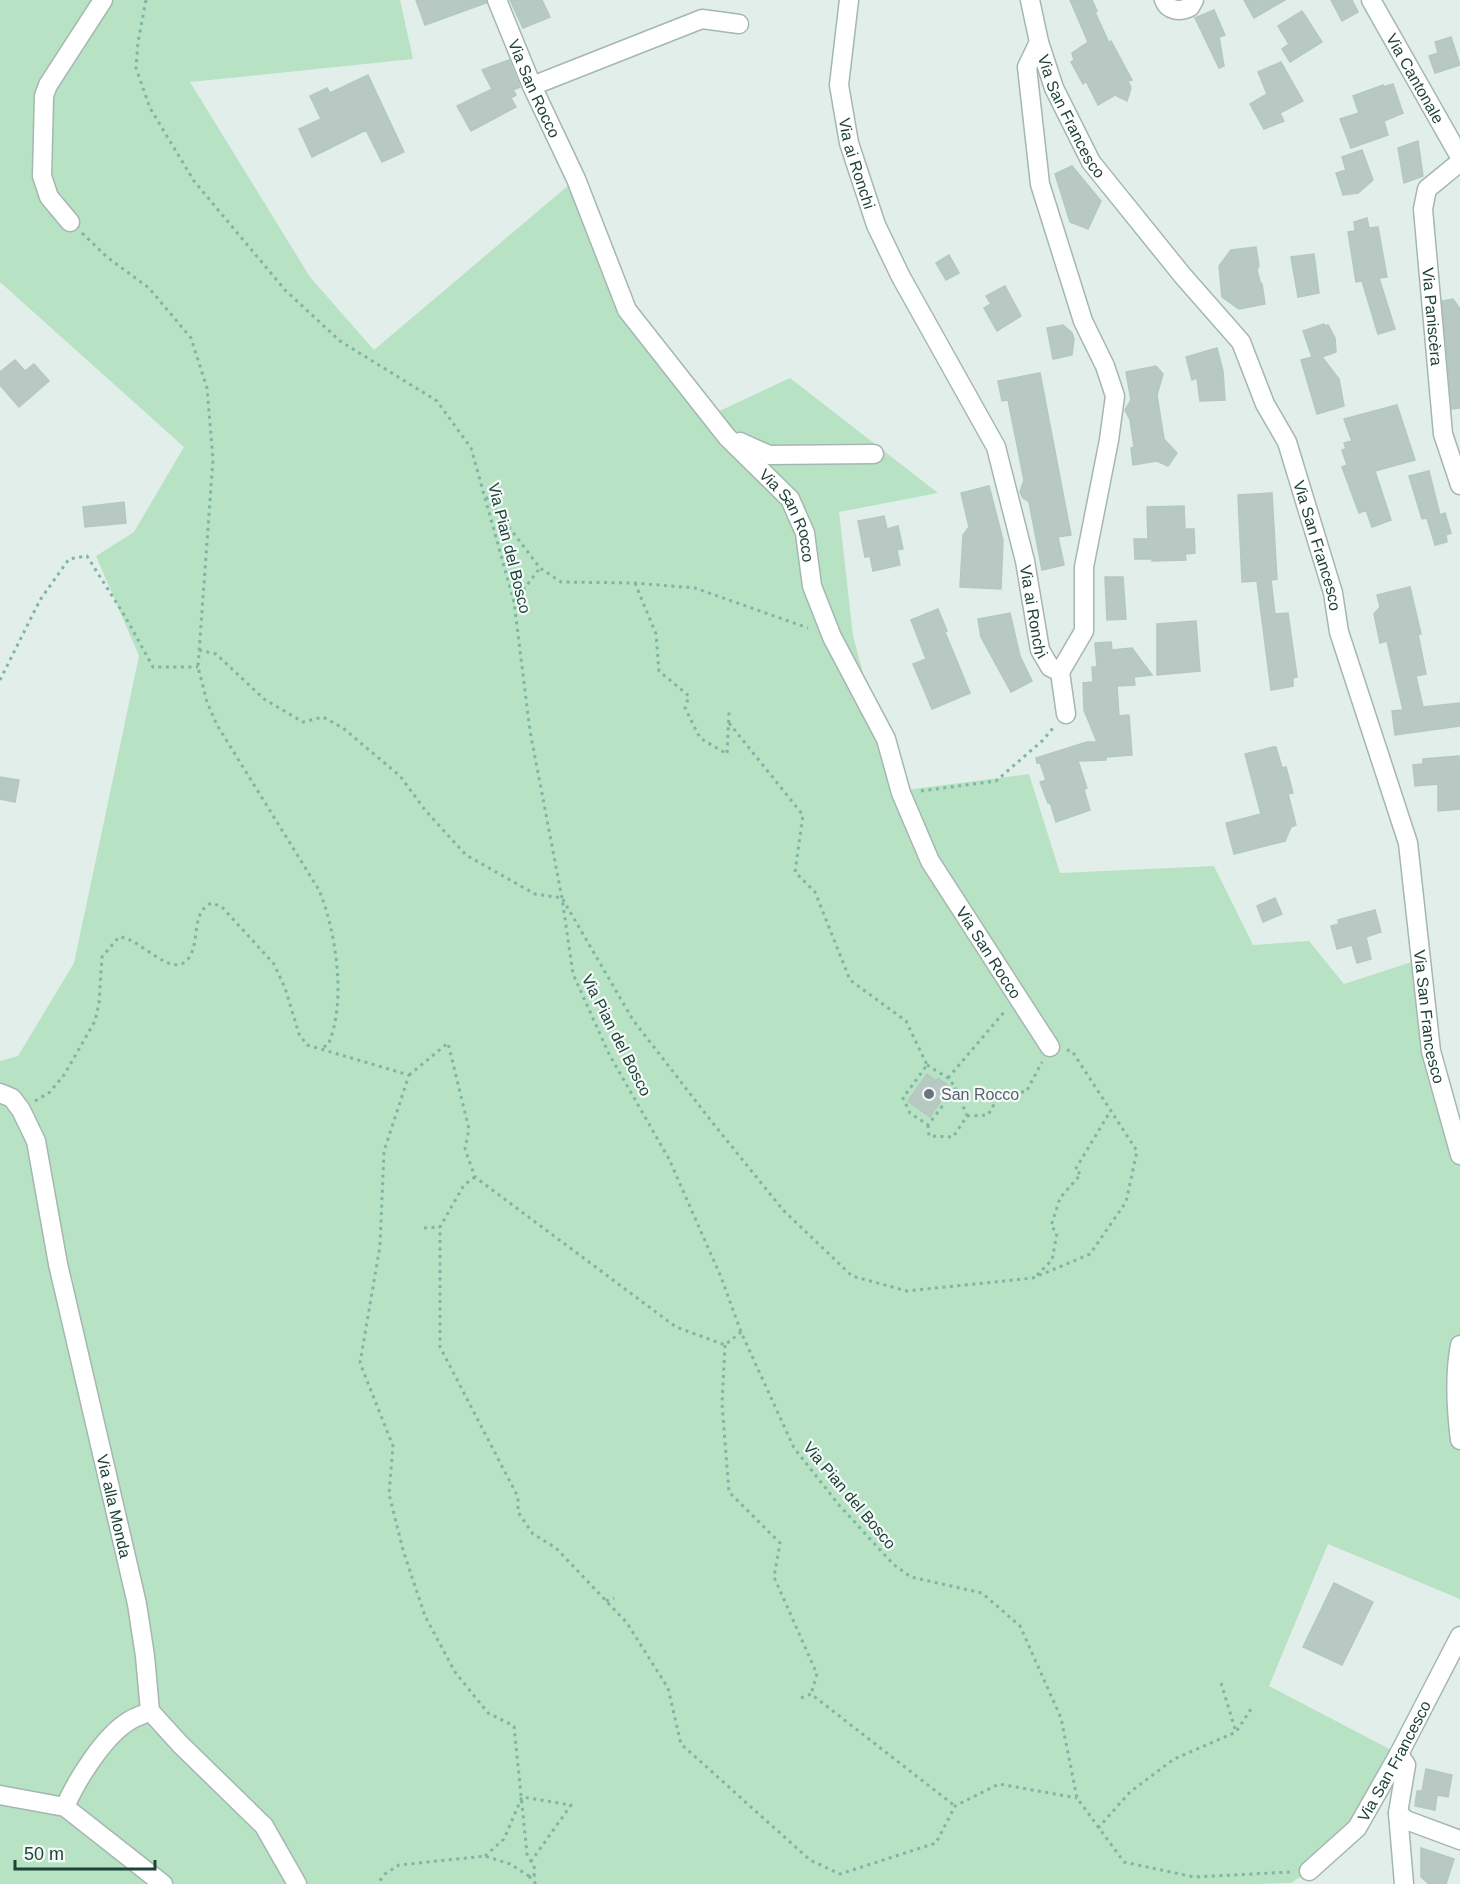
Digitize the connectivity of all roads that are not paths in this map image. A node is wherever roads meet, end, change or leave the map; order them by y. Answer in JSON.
{"nodes":[{"id":1,"x":103,"y":0,"type":"edge"},
{"id":2,"x":497,"y":0,"type":"edge"},
{"id":3,"x":849,"y":0,"type":"edge"},
{"id":4,"x":1029,"y":0,"type":"edge"},
{"id":5,"x":1164,"y":0,"type":"edge"},
{"id":6,"x":1194,"y":0,"type":"edge"},
{"id":7,"x":1371,"y":0,"type":"edge"},
{"id":8,"x":739,"y":24,"type":"dead end"},
{"id":9,"x":1039,"y":42,"type":"junction"},
{"id":10,"x":532,"y":86,"type":"junction"},
{"id":11,"x":1460,"y":160,"type":"edge"},
{"id":12,"x":70,"y":222,"type":"road end"},
{"id":13,"x":727,"y":437,"type":"junction"},
{"id":14,"x":874,"y":454,"type":"dead end"},
{"id":15,"x":1460,"y":484,"type":"edge"},
{"id":16,"x":1060,"y":672,"type":"junction"},
{"id":17,"x":1066,"y":714,"type":"road end"},
{"id":18,"x":1050,"y":1047,"type":"road end"},
{"id":19,"x":0,"y":1093,"type":"edge"},
{"id":20,"x":1460,"y":1155,"type":"edge"},
{"id":21,"x":1460,"y":1345,"type":"edge"},
{"id":22,"x":1460,"y":1440,"type":"edge"},
{"id":23,"x":1460,"y":1636,"type":"edge"},
{"id":24,"x":150,"y":1712,"type":"junction"},
{"id":25,"x":1399,"y":1754,"type":"junction"},
{"id":26,"x":0,"y":1795,"type":"edge"},
{"id":27,"x":65,"y":1807,"type":"junction"},
{"id":28,"x":1398,"y":1813,"type":"junction"},
{"id":29,"x":1460,"y":1840,"type":"edge"},
{"id":30,"x":1310,"y":1871,"type":"road end"},
{"id":31,"x":163,"y":1884,"type":"edge"},
{"id":32,"x":297,"y":1884,"type":"edge"},
{"id":33,"x":1404,"y":1884,"type":"edge"}],
"edges":[{"from":1,"to":12,"type":"street"},
{"from":2,"to":10,"type":"street","name":"Via San Rocco"},
{"from":3,"to":16,"type":"street","name":"Via ai Ronchi"},
{"from":4,"to":9,"type":"street","name":"Via San Francesco"},
{"from":5,"to":6,"type":"street"},
{"from":7,"to":11,"type":"street","name":"Via Cantonale"},
{"from":8,"to":10,"type":"street"},
{"from":9,"to":16,"type":"street","name":"Via ai Ronchi"},
{"from":9,"to":20,"type":"street","name":"Via San Francesco"},
{"from":10,"to":13,"type":"street","name":"Via San Rocco"},
{"from":11,"to":15,"type":"street","name":"Via Paniscèra"},
{"from":13,"to":14,"type":"street"},
{"from":13,"to":18,"type":"street","name":"Via San Rocco"},
{"from":16,"to":17,"type":"street"},
{"from":19,"to":24,"type":"street","name":"Via alla Monda"},
{"from":21,"to":22,"type":"street"},
{"from":23,"to":25,"type":"street","name":"Via San Francesco"},
{"from":24,"to":27,"type":"street"},
{"from":24,"to":32,"type":"street"},
{"from":25,"to":28,"type":"street"},
{"from":25,"to":30,"type":"street","name":"Via San Francesco"},
{"from":26,"to":27,"type":"street"},
{"from":27,"to":31,"type":"street"},
{"from":28,"to":29,"type":"street"},
{"from":28,"to":33,"type":"street"}]}
